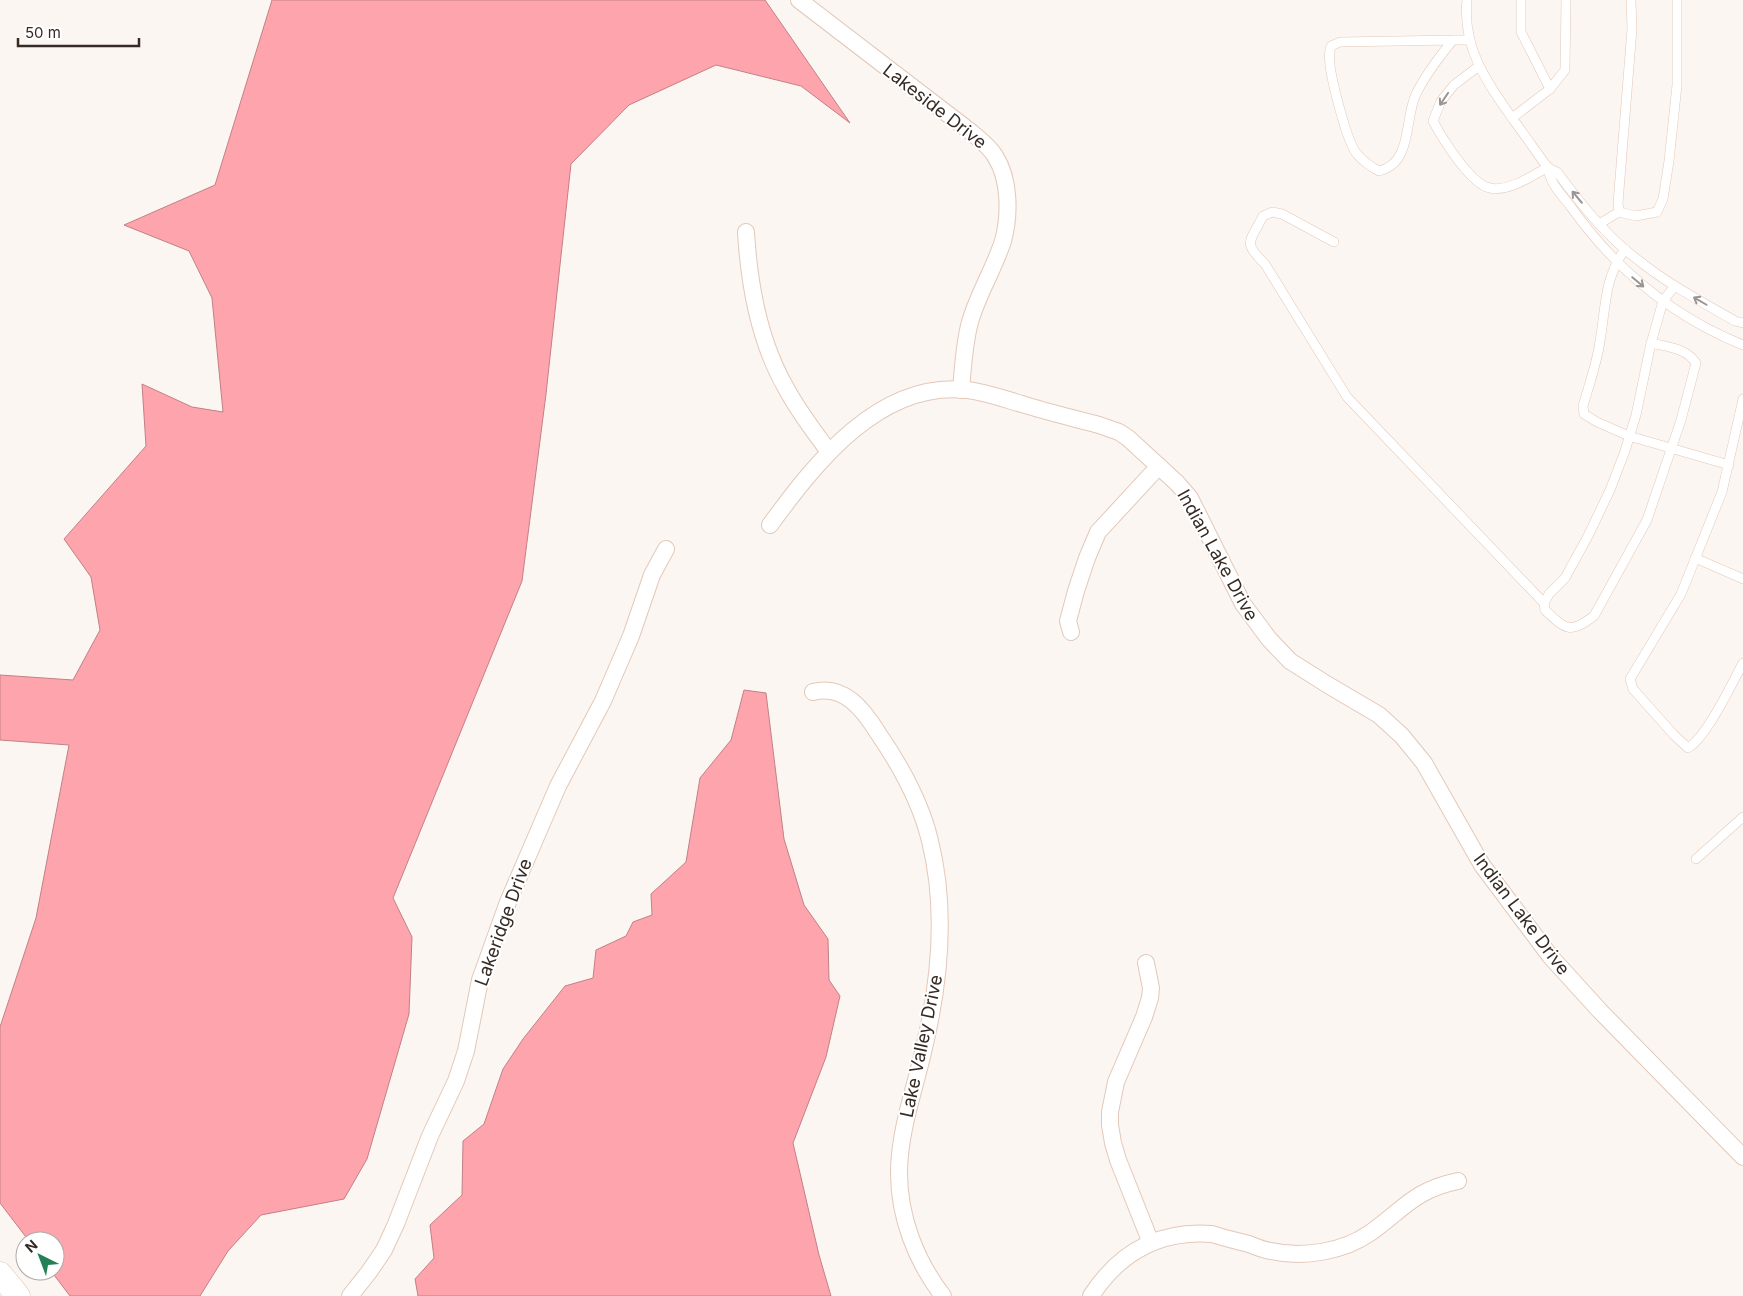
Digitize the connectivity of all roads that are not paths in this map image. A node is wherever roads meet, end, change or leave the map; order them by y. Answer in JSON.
{"nodes":[{"id":1,"x":800,"y":0,"type":"edge"},
{"id":2,"x":1467,"y":0,"type":"edge"},
{"id":3,"x":1521,"y":0,"type":"edge"},
{"id":4,"x":1566,"y":0,"type":"edge"},
{"id":5,"x":1631,"y":0,"type":"edge"},
{"id":6,"x":1677,"y":0,"type":"edge"},
{"id":7,"x":1453,"y":40,"type":"junction"},
{"id":8,"x":1470,"y":40,"type":"junction"},
{"id":9,"x":1479,"y":66,"type":"junction"},
{"id":10,"x":1550,"y":89,"type":"junction"},
{"id":11,"x":1512,"y":118,"type":"junction"},
{"id":12,"x":1548,"y":168,"type":"junction"},
{"id":13,"x":1619,"y":212,"type":"junction"},
{"id":14,"x":1599,"y":224,"type":"junction"},
{"id":15,"x":746,"y":232,"type":"dead end"},
{"id":16,"x":1334,"y":242,"type":"dead end"},
{"id":17,"x":1625,"y":249,"type":"junction"},
{"id":18,"x":1616,"y":262,"type":"junction"},
{"id":19,"x":1674,"y":287,"type":"junction"},
{"id":20,"x":1663,"y":301,"type":"junction"},
{"id":21,"x":1743,"y":323,"type":"edge"},
{"id":22,"x":1651,"y":343,"type":"junction"},
{"id":23,"x":1743,"y":344,"type":"edge"},
{"id":24,"x":961,"y":390,"type":"junction"},
{"id":25,"x":1743,"y":399,"type":"edge"},
{"id":26,"x":1629,"y":436,"type":"junction"},
{"id":27,"x":1672,"y":448,"type":"junction"},
{"id":28,"x":829,"y":452,"type":"junction"},
{"id":29,"x":1729,"y":465,"type":"junction"},
{"id":30,"x":1159,"y":466,"type":"junction"},
{"id":31,"x":770,"y":525,"type":"dead end"},
{"id":32,"x":666,"y":548,"type":"dead end"},
{"id":33,"x":1696,"y":558,"type":"junction"},
{"id":34,"x":1743,"y":579,"type":"edge"},
{"id":35,"x":1544,"y":603,"type":"junction"},
{"id":36,"x":1071,"y":632,"type":"dead end"},
{"id":37,"x":1743,"y":663,"type":"edge"},
{"id":38,"x":813,"y":692,"type":"dead end"},
{"id":39,"x":1743,"y":817,"type":"edge"},
{"id":40,"x":1696,"y":859,"type":"dead end"},
{"id":41,"x":1146,"y":963,"type":"dead end"},
{"id":42,"x":1743,"y":1157,"type":"edge"},
{"id":43,"x":1458,"y":1181,"type":"dead end"},
{"id":44,"x":1150,"y":1243,"type":"junction"},
{"id":45,"x":0,"y":1274,"type":"edge"},
{"id":46,"x":0,"y":1291,"type":"edge"},
{"id":47,"x":2,"y":1296,"type":"edge"},
{"id":48,"x":18,"y":1296,"type":"edge"},
{"id":49,"x":350,"y":1296,"type":"edge"},
{"id":50,"x":943,"y":1296,"type":"edge"},
{"id":51,"x":1090,"y":1296,"type":"edge"}],
"edges":[{"from":1,"to":24,"type":"street","name":"Lakeside Drive"},
{"from":2,"to":8,"type":"lane"},
{"from":3,"to":10,"type":"lane"},
{"from":4,"to":10,"type":"lane"},
{"from":5,"to":13,"type":"lane"},
{"from":6,"to":13,"type":"lane"},
{"from":7,"to":7,"type":"lane"},
{"from":7,"to":8,"type":"lane"},
{"from":8,"to":9,"type":"lane"},
{"from":9,"to":11,"type":"lane"},
{"from":9,"to":12,"type":"lane","one_way":true},
{"from":10,"to":11,"type":"lane"},
{"from":11,"to":12,"type":"lane"},
{"from":14,"to":12,"type":"lane","one_way":true},
{"from":12,"to":18,"type":"lane"},
{"from":13,"to":14,"type":"lane"},
{"from":14,"to":17,"type":"lane"},
{"from":15,"to":28,"type":"street"},
{"from":16,"to":35,"type":"lane"},
{"from":17,"to":18,"type":"lane"},
{"from":17,"to":19,"type":"lane"},
{"from":18,"to":20,"type":"lane","one_way":true},
{"from":18,"to":26,"type":"lane"},
{"from":19,"to":20,"type":"lane"},
{"from":21,"to":19,"type":"lane","one_way":true},
{"from":20,"to":22,"type":"lane"},
{"from":20,"to":23,"type":"lane"},
{"from":22,"to":26,"type":"lane"},
{"from":22,"to":27,"type":"lane"},
{"from":24,"to":28,"type":"street","name":"Indian Lake Drive"},
{"from":24,"to":30,"type":"street","name":"Indian Lake Drive"},
{"from":25,"to":29,"type":"lane"},
{"from":26,"to":27,"type":"lane"},
{"from":26,"to":35,"type":"lane"},
{"from":27,"to":29,"type":"lane"},
{"from":27,"to":35,"type":"lane"},
{"from":28,"to":31,"type":"street","name":"Indian Lake Drive"},
{"from":29,"to":33,"type":"lane"},
{"from":30,"to":36,"type":"street"},
{"from":30,"to":42,"type":"street","name":"Indian Lake Drive"},
{"from":32,"to":49,"type":"street","name":"Lakeridge Drive"},
{"from":33,"to":34,"type":"lane"},
{"from":33,"to":37,"type":"lane"},
{"from":38,"to":50,"type":"street","name":"Lake Valley Drive"},
{"from":39,"to":40,"type":"lane"},
{"from":41,"to":44,"type":"street"},
{"from":43,"to":44,"type":"street"},
{"from":44,"to":51,"type":"street"},
{"from":45,"to":48,"type":"street"},
{"from":46,"to":47,"type":"street"}]}
